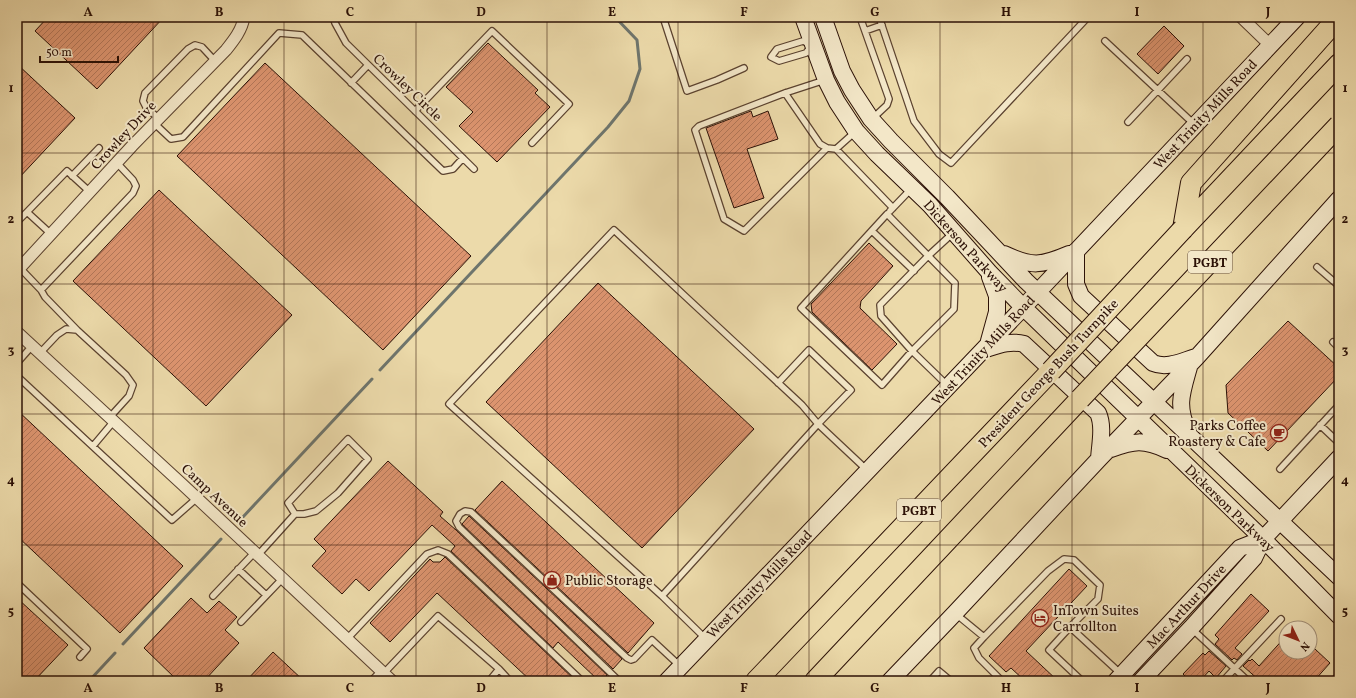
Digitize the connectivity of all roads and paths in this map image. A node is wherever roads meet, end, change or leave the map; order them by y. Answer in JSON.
{"nodes":[{"id":1,"x":244,"y":17,"type":"edge"},
{"id":2,"x":333,"y":17,"type":"edge"},
{"id":3,"x":663,"y":17,"type":"edge"},
{"id":4,"x":803,"y":17,"type":"edge"},
{"id":5,"x":823,"y":17,"type":"edge"},
{"id":6,"x":860,"y":17,"type":"edge"},
{"id":7,"x":880,"y":17,"type":"edge"},
{"id":8,"x":1088,"y":17,"type":"edge"},
{"id":9,"x":1241,"y":17,"type":"edge"},
{"id":10,"x":1297,"y":17,"type":"edge"},
{"id":11,"x":1339,"y":17,"type":"edge"},
{"id":12,"x":882,"y":25,"type":"junction"},
{"id":13,"x":865,"y":31,"type":"junction"},
{"id":14,"x":829,"y":35,"type":"junction"},
{"id":15,"x":1105,"y":41,"type":"dead end"},
{"id":16,"x":812,"y":45,"type":"junction"},
{"id":17,"x":1270,"y":45,"type":"junction"},
{"id":18,"x":1187,"y":59,"type":"dead end"},
{"id":19,"x":215,"y":61,"type":"junction"},
{"id":20,"x":1339,"y":64,"type":"edge"},
{"id":21,"x":368,"y":65,"type":"junction"},
{"id":22,"x":744,"y":68,"type":"dead end"},
{"id":23,"x":842,"y":71,"type":"junction"},
{"id":24,"x":826,"y":80,"type":"junction"},
{"id":25,"x":351,"y":83,"type":"junction"},
{"id":26,"x":1158,"y":89,"type":"junction"},
{"id":27,"x":785,"y":93,"type":"junction"},
{"id":28,"x":415,"y":111,"type":"junction"},
{"id":29,"x":871,"y":119,"type":"junction"},
{"id":30,"x":157,"y":121,"type":"junction"},
{"id":31,"x":1128,"y":122,"type":"dead end"},
{"id":32,"x":1195,"y":125,"type":"junction"},
{"id":33,"x":1339,"y":125,"type":"edge"},
{"id":34,"x":856,"y":131,"type":"junction"},
{"id":35,"x":532,"y":143,"type":"dead end"},
{"id":36,"x":99,"y":148,"type":"dead end"},
{"id":37,"x":827,"y":148,"type":"junction"},
{"id":38,"x":836,"y":149,"type":"junction"},
{"id":39,"x":463,"y":158,"type":"junction"},
{"id":40,"x":117,"y":163,"type":"junction"},
{"id":41,"x":474,"y":169,"type":"dead end"},
{"id":42,"x":72,"y":176,"type":"junction"},
{"id":43,"x":912,"y":188,"type":"junction"},
{"id":44,"x":90,"y":192,"type":"junction"},
{"id":45,"x":1339,"y":199,"type":"edge"},
{"id":46,"x":893,"y":208,"type":"junction"},
{"id":47,"x":28,"y":212,"type":"junction"},
{"id":48,"x":887,"y":214,"type":"junction"},
{"id":49,"x":17,"y":222,"type":"edge"},
{"id":50,"x":1184,"y":229,"type":"junction"},
{"id":51,"x":872,"y":231,"type":"junction"},
{"id":52,"x":954,"y":232,"type":"junction"},
{"id":53,"x":51,"y":234,"type":"junction"},
{"id":54,"x":1076,"y":251,"type":"junction"},
{"id":55,"x":1000,"y":253,"type":"junction"},
{"id":56,"x":928,"y":256,"type":"junction"},
{"id":57,"x":1317,"y":267,"type":"dead end"},
{"id":58,"x":18,"y":270,"type":"edge"},
{"id":59,"x":914,"y":271,"type":"junction"},
{"id":60,"x":989,"y":272,"type":"junction"},
{"id":61,"x":1339,"y":286,"type":"edge"},
{"id":62,"x":41,"y":290,"type":"junction"},
{"id":63,"x":1037,"y":292,"type":"junction"},
{"id":64,"x":1023,"y":307,"type":"junction"},
{"id":65,"x":77,"y":330,"type":"junction"},
{"id":66,"x":17,"y":332,"type":"edge"},
{"id":67,"x":1333,"y":342,"type":"dead end"},
{"id":68,"x":986,"y":346,"type":"junction"},
{"id":69,"x":1339,"y":348,"type":"edge"},
{"id":70,"x":36,"y":350,"type":"junction"},
{"id":71,"x":912,"y":351,"type":"junction"},
{"id":72,"x":1194,"y":360,"type":"junction"},
{"id":73,"x":17,"y":363,"type":"edge"},
{"id":74,"x":17,"y":376,"type":"edge"},
{"id":75,"x":778,"y":383,"type":"junction"},
{"id":76,"x":948,"y":386,"type":"junction"},
{"id":77,"x":1153,"y":402,"type":"junction"},
{"id":78,"x":1339,"y":405,"type":"edge"},
{"id":79,"x":112,"y":419,"type":"junction"},
{"id":80,"x":1137,"y":419,"type":"junction"},
{"id":81,"x":818,"y":424,"type":"junction"},
{"id":82,"x":1320,"y":426,"type":"junction"},
{"id":83,"x":1189,"y":435,"type":"junction"},
{"id":84,"x":1339,"y":443,"type":"edge"},
{"id":85,"x":93,"y":446,"type":"junction"},
{"id":86,"x":1172,"y":452,"type":"junction"},
{"id":87,"x":1103,"y":455,"type":"junction"},
{"id":88,"x":1339,"y":458,"type":"edge"},
{"id":89,"x":1280,"y":469,"type":"dead end"},
{"id":90,"x":867,"y":470,"type":"junction"},
{"id":91,"x":197,"y":498,"type":"junction"},
{"id":92,"x":295,"y":514,"type":"junction"},
{"id":93,"x":1280,"y":521,"type":"junction"},
{"id":94,"x":1263,"y":539,"type":"junction"},
{"id":95,"x":257,"y":554,"type":"junction"},
{"id":96,"x":238,"y":569,"type":"junction"},
{"id":97,"x":1339,"y":577,"type":"edge"},
{"id":98,"x":282,"y":578,"type":"junction"},
{"id":99,"x":17,"y":583,"type":"edge"},
{"id":100,"x":266,"y":595,"type":"junction"},
{"id":101,"x":213,"y":596,"type":"dead end"},
{"id":102,"x":662,"y":596,"type":"junction"},
{"id":103,"x":955,"y":613,"type":"junction"},
{"id":104,"x":1339,"y":616,"type":"edge"},
{"id":105,"x":1281,"y":619,"type":"dead end"},
{"id":106,"x":241,"y":622,"type":"dead end"},
{"id":107,"x":1070,"y":627,"type":"junction"},
{"id":108,"x":1191,"y":628,"type":"junction"},
{"id":109,"x":984,"y":637,"type":"junction"},
{"id":110,"x":348,"y":639,"type":"junction"},
{"id":111,"x":706,"y":639,"type":"junction"},
{"id":112,"x":80,"y":657,"type":"dead end"},
{"id":113,"x":681,"y":666,"type":"junction"},
{"id":114,"x":1235,"y":668,"type":"junction"},
{"id":115,"x":499,"y":670,"type":"junction"},
{"id":116,"x":385,"y":675,"type":"edge"},
{"id":117,"x":1339,"y":675,"type":"edge"},
{"id":118,"x":1119,"y":678,"type":"edge"},
{"id":119,"x":817,"y":679,"type":"edge"},
{"id":120,"x":371,"y":681,"type":"edge"},
{"id":121,"x":489,"y":681,"type":"edge"},
{"id":122,"x":510,"y":681,"type":"edge"},
{"id":123,"x":582,"y":681,"type":"edge"},
{"id":124,"x":619,"y":681,"type":"edge"},
{"id":125,"x":667,"y":681,"type":"edge"},
{"id":126,"x":756,"y":681,"type":"edge"},
{"id":127,"x":890,"y":681,"type":"edge"},
{"id":128,"x":930,"y":681,"type":"edge"},
{"id":129,"x":951,"y":681,"type":"edge"},
{"id":130,"x":1002,"y":681,"type":"edge"},
{"id":131,"x":1078,"y":681,"type":"edge"},
{"id":132,"x":1141,"y":681,"type":"edge"},
{"id":133,"x":1223,"y":681,"type":"edge"},
{"id":134,"x":1248,"y":681,"type":"edge"},
{"id":135,"x":1334,"y":681,"type":"edge"}],
"edges":[{"from":1,"to":19,"type":"street","name":"Crowley Drive"},
{"from":2,"to":21,"type":"lane","name":"Crowley Circle"},
{"from":3,"to":22,"type":"lane"},
{"from":4,"to":16,"type":"main road","name":"Dickerson Parkway"},
{"from":5,"to":14,"type":"main road","name":"Dickerson Parkway"},
{"from":6,"to":13,"type":"lane"},
{"from":7,"to":12,"type":"lane"},
{"from":8,"to":12,"type":"lane"},
{"from":9,"to":17,"type":"street"},
{"from":10,"to":17,"type":"main road","name":"West Trinity Mills Road"},
{"from":11,"to":50,"type":"highway"},
{"from":12,"to":13,"type":"lane"},
{"from":13,"to":29,"type":"lane"},
{"from":14,"to":16,"type":"main road"},
{"from":14,"to":23,"type":"main road","name":"Dickerson Parkway"},
{"from":15,"to":26,"type":"lane"},
{"from":16,"to":16,"type":"lane"},
{"from":16,"to":24,"type":"main road","name":"Dickerson Parkway"},
{"from":17,"to":32,"type":"main road","name":"West Trinity Mills Road"},
{"from":18,"to":26,"type":"lane"},
{"from":19,"to":30,"type":"street","name":"Crowley Drive"},
{"from":19,"to":30,"type":"lane"},
{"from":20,"to":50,"type":"highway","name":"President George Bush Turnpike","number":"PGBT"},
{"from":21,"to":25,"type":"lane"},
{"from":21,"to":28,"type":"lane","name":"Crowley Circle"},
{"from":23,"to":24,"type":"main road"},
{"from":23,"to":29,"type":"main road","name":"Dickerson Parkway"},
{"from":24,"to":27,"type":"lane"},
{"from":24,"to":34,"type":"main road","name":"Dickerson Parkway"},
{"from":25,"to":30,"type":"lane"},
{"from":25,"to":39,"type":"lane"},
{"from":26,"to":31,"type":"lane"},
{"from":26,"to":32,"type":"lane"},
{"from":27,"to":37,"type":"lane"},
{"from":27,"to":37,"type":"lane"},
{"from":28,"to":35,"type":"lane"},
{"from":28,"to":39,"type":"lane","name":"Crowley Circle"},
{"from":29,"to":34,"type":"main road"},
{"from":29,"to":55,"type":"main road","name":"Dickerson Parkway"},
{"from":30,"to":40,"type":"street","name":"Crowley Drive"},
{"from":32,"to":54,"type":"main road","name":"West Trinity Mills Road"},
{"from":33,"to":119,"type":"highway","number":"PGBT","bridge":true},
{"from":34,"to":38,"type":"lane"},
{"from":34,"to":43,"type":"main road","name":"Dickerson Parkway"},
{"from":36,"to":42,"type":"lane"},
{"from":37,"to":38,"type":"lane"},
{"from":38,"to":46,"type":"lane"},
{"from":39,"to":41,"type":"lane","name":"Crowley Circle"},
{"from":40,"to":44,"type":"street","name":"Crowley Drive"},
{"from":40,"to":62,"type":"lane"},
{"from":42,"to":44,"type":"lane"},
{"from":42,"to":47,"type":"lane"},
{"from":43,"to":46,"type":"lane"},
{"from":43,"to":52,"type":"main road","name":"Dickerson Parkway"},
{"from":44,"to":53,"type":"street","name":"Crowley Drive"},
{"from":45,"to":72,"type":"main road"},
{"from":46,"to":48,"type":"lane"},
{"from":47,"to":49,"type":"lane"},
{"from":47,"to":53,"type":"lane"},
{"from":48,"to":51,"type":"lane"},
{"from":48,"to":56,"type":"lane"},
{"from":50,"to":126,"type":"highway","name":"President George Bush Turnpike","number":"PGBT","bridge":true},
{"from":51,"to":59,"type":"lane"},
{"from":51,"to":71,"type":"lane"},
{"from":52,"to":56,"type":"lane"},
{"from":52,"to":60,"type":"main road","name":"Dickerson Parkway"},
{"from":53,"to":58,"type":"street","name":"Crowley Drive"},
{"from":54,"to":55,"type":"main road"},
{"from":54,"to":63,"type":"main road","name":"West Trinity Mills Road"},
{"from":54,"to":72,"type":"main road"},
{"from":55,"to":63,"type":"main road","name":"Dickerson Parkway"},
{"from":56,"to":59,"type":"lane"},
{"from":56,"to":71,"type":"lane"},
{"from":57,"to":61,"type":"lane"},
{"from":58,"to":62,"type":"lane"},
{"from":59,"to":71,"type":"lane"},
{"from":60,"to":64,"type":"main road","name":"Dickerson Parkway"},
{"from":60,"to":68,"type":"main road"},
{"from":62,"to":65,"type":"lane"},
{"from":63,"to":64,"type":"main road","name":"West Trinity Mills Road"},
{"from":63,"to":77,"type":"main road","name":"Dickerson Parkway"},
{"from":64,"to":68,"type":"main road","name":"West Trinity Mills Road"},
{"from":64,"to":80,"type":"main road","name":"Dickerson Parkway"},
{"from":65,"to":70,"type":"lane"},
{"from":65,"to":79,"type":"lane"},
{"from":66,"to":70,"type":"street","name":"Camp Avenue"},
{"from":67,"to":69,"type":"lane"},
{"from":68,"to":76,"type":"main road","name":"West Trinity Mills Road"},
{"from":68,"to":87,"type":"main road"},
{"from":70,"to":73,"type":"lane"},
{"from":70,"to":79,"type":"street","name":"Camp Avenue"},
{"from":71,"to":76,"type":"lane"},
{"from":72,"to":77,"type":"main road"},
{"from":72,"to":83,"type":"main road"},
{"from":74,"to":85,"type":"lane"},
{"from":75,"to":81,"type":"lane"},
{"from":75,"to":81,"type":"lane"},
{"from":75,"to":102,"type":"lane"},
{"from":76,"to":90,"type":"main road","name":"West Trinity Mills Road"},
{"from":77,"to":80,"type":"main road"},
{"from":77,"to":83,"type":"main road","name":"Dickerson Parkway"},
{"from":78,"to":82,"type":"lane"},
{"from":79,"to":85,"type":"lane"},
{"from":79,"to":91,"type":"street","name":"Camp Avenue"},
{"from":80,"to":86,"type":"main road","name":"Dickerson Parkway"},
{"from":80,"to":87,"type":"main road"},
{"from":81,"to":90,"type":"lane"},
{"from":81,"to":102,"type":"lane"},
{"from":82,"to":84,"type":"lane"},
{"from":82,"to":89,"type":"lane"},
{"from":83,"to":93,"type":"main road","name":"Dickerson Parkway"},
{"from":85,"to":91,"type":"lane"},
{"from":86,"to":87,"type":"main road"},
{"from":86,"to":94,"type":"main road","name":"Dickerson Parkway"},
{"from":87,"to":103,"type":"main road"},
{"from":88,"to":93,"type":"main road","name":"Mac Arthur Drive"},
{"from":90,"to":111,"type":"main road","name":"West Trinity Mills Road"},
{"from":91,"to":95,"type":"street","name":"Camp Avenue"},
{"from":92,"to":92,"type":"lane"},
{"from":92,"to":95,"type":"lane"},
{"from":93,"to":94,"type":"main road","name":"Mac Arthur Drive"},
{"from":93,"to":97,"type":"main road","name":"Dickerson Parkway"},
{"from":94,"to":104,"type":"main road","name":"Dickerson Parkway"},
{"from":94,"to":108,"type":"main road","name":"Mac Arthur Drive"},
{"from":94,"to":118,"type":"main road","name":"Mac Arthur Drive"},
{"from":95,"to":96,"type":"lane"},
{"from":95,"to":98,"type":"street","name":"Camp Avenue"},
{"from":96,"to":100,"type":"lane"},
{"from":96,"to":101,"type":"lane"},
{"from":98,"to":100,"type":"lane"},
{"from":98,"to":110,"type":"street","name":"Camp Avenue"},
{"from":99,"to":112,"type":"lane"},
{"from":100,"to":106,"type":"lane"},
{"from":102,"to":111,"type":"lane"},
{"from":103,"to":109,"type":"lane"},
{"from":103,"to":127,"type":"main road"},
{"from":105,"to":114,"type":"lane"},
{"from":107,"to":109,"type":"lane"},
{"from":107,"to":118,"type":"lane"},
{"from":107,"to":131,"type":"lane"},
{"from":108,"to":114,"type":"lane"},
{"from":108,"to":132,"type":"main road","name":"Mac Arthur Drive"},
{"from":109,"to":130,"type":"lane"},
{"from":110,"to":116,"type":"street","name":"Camp Avenue"},
{"from":110,"to":123,"type":"lane"},
{"from":111,"to":113,"type":"main road","name":"West Trinity Mills Road"},
{"from":113,"to":124,"type":"lane"},
{"from":113,"to":125,"type":"main road","name":"West Trinity Mills Road"},
{"from":114,"to":133,"type":"lane"},
{"from":114,"to":134,"type":"lane"},
{"from":115,"to":116,"type":"lane"},
{"from":115,"to":121,"type":"lane"},
{"from":115,"to":122,"type":"lane"},
{"from":116,"to":120,"type":"lane"},
{"from":117,"to":135,"type":"lane"},
{"from":128,"to":129,"type":"lane"}]}
